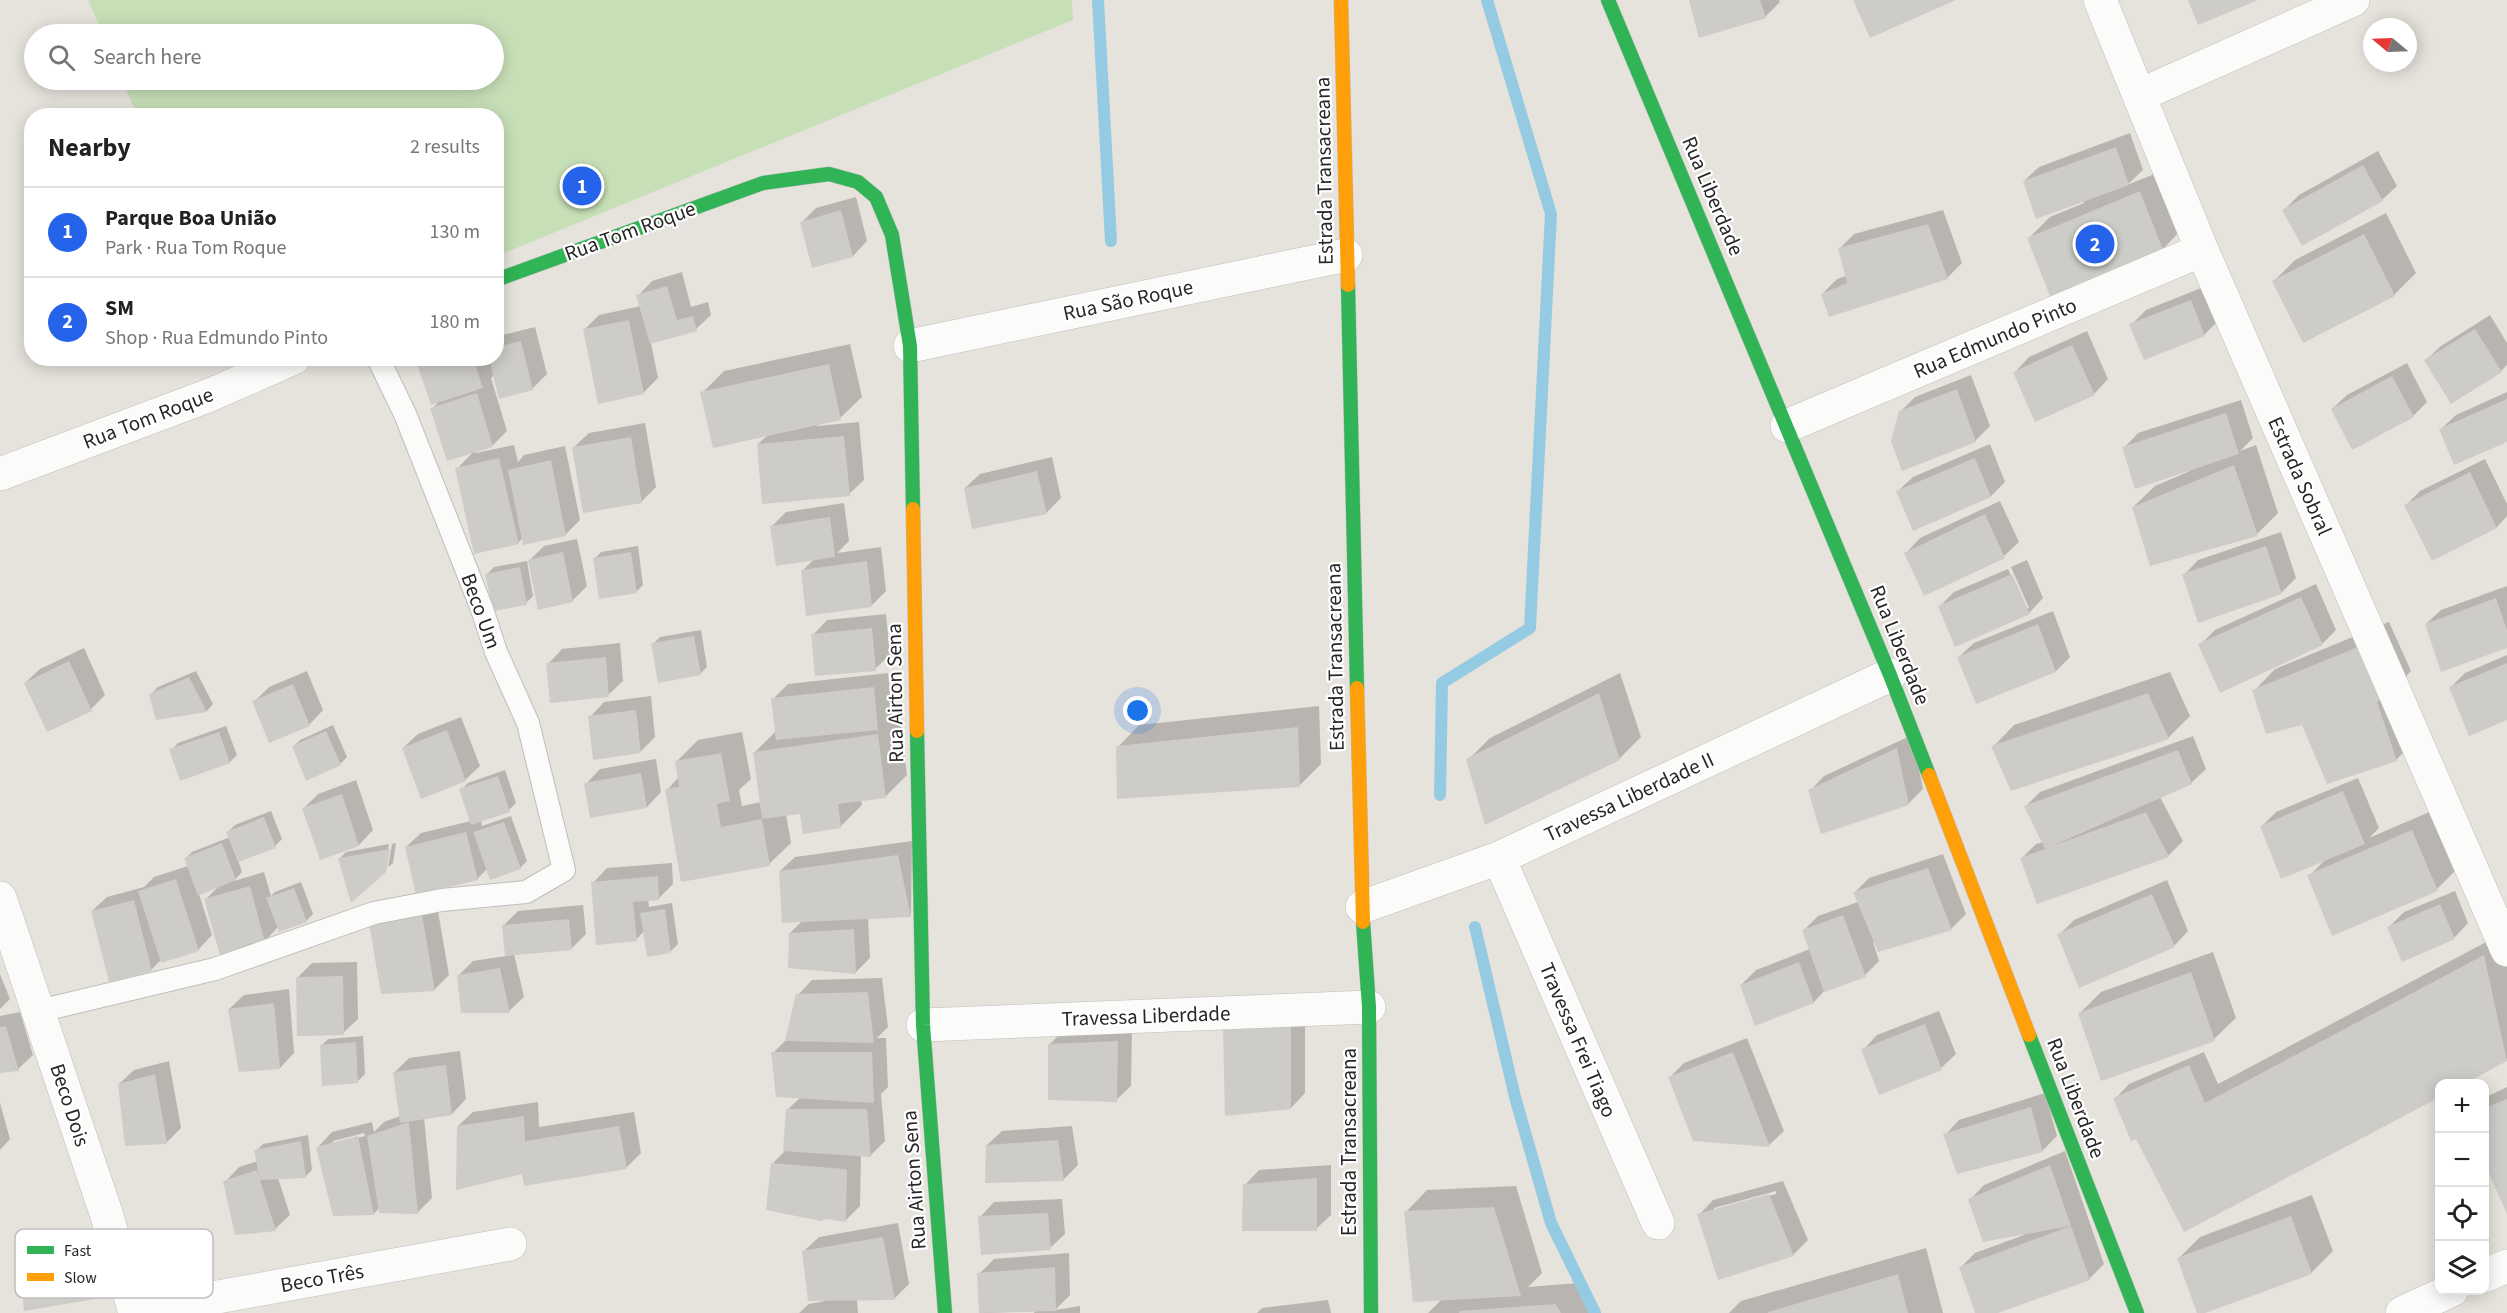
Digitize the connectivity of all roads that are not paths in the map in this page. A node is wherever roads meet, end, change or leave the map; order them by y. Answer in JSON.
{"nodes":[{"id":1,"x":1341,"y":0,"type":"edge"},
{"id":2,"x":1608,"y":0,"type":"edge"},
{"id":3,"x":2100,"y":0,"type":"edge"},
{"id":4,"x":2353,"y":0,"type":"edge"},
{"id":5,"x":2140,"y":95,"type":"junction"},
{"id":6,"x":763,"y":183,"type":"joint"},
{"id":7,"x":2202,"y":250,"type":"junction"},
{"id":8,"x":1346,"y":255,"type":"junction"},
{"id":9,"x":504,"y":277,"type":"edge"},
{"id":10,"x":910,"y":346,"type":"junction"},
{"id":11,"x":276,"y":366,"type":"edge"},
{"id":12,"x":382,"y":366,"type":"edge"},
{"id":13,"x":1787,"y":426,"type":"junction"},
{"id":14,"x":0,"y":474,"type":"edge"},
{"id":15,"x":1890,"y":675,"type":"junction"},
{"id":16,"x":1499,"y":858,"type":"junction"},
{"id":17,"x":0,"y":898,"type":"edge"},
{"id":18,"x":1362,"y":907,"type":"junction"},
{"id":19,"x":2507,"y":950,"type":"edge"},
{"id":20,"x":1369,"y":1007,"type":"junction"},
{"id":21,"x":39,"y":1011,"type":"junction"},
{"id":22,"x":923,"y":1025,"type":"junction"},
{"id":23,"x":1658,"y":1223,"type":"dead end"},
{"id":24,"x":111,"y":1229,"type":"edge"},
{"id":25,"x":510,"y":1244,"type":"dead end"},
{"id":26,"x":2507,"y":1266,"type":"edge"},
{"id":27,"x":2489,"y":1274,"type":"edge"},
{"id":28,"x":2441,"y":1295,"type":"edge"},
{"id":29,"x":212,"y":1298,"type":"edge"},
{"id":30,"x":213,"y":1298,"type":"edge"},
{"id":31,"x":135,"y":1312,"type":"edge"},
{"id":32,"x":945,"y":1313,"type":"edge"},
{"id":33,"x":1371,"y":1313,"type":"edge"},
{"id":34,"x":2137,"y":1313,"type":"edge"},
{"id":35,"x":2402,"y":1313,"type":"edge"}],
"edges":[{"from":1,"to":8,"type":"street","name":"Estrada Transacreana"},
{"from":2,"to":13,"type":"street","name":"Rua Liberdade"},
{"from":3,"to":5,"type":"street","name":"Estrada Sobral"},
{"from":4,"to":5,"type":"street"},
{"from":5,"to":7,"type":"street","name":"Estrada Sobral"},
{"from":6,"to":9,"type":"street","name":"Rua Tom Roque"},
{"from":6,"to":10,"type":"street","name":"Rua Airton Sena"},
{"from":7,"to":13,"type":"street","name":"Rua Edmundo Pinto"},
{"from":7,"to":19,"type":"street","name":"Estrada Sobral"},
{"from":8,"to":10,"type":"street","name":"Rua São Roque"},
{"from":8,"to":18,"type":"street","name":"Estrada Transacreana"},
{"from":10,"to":22,"type":"street","name":"Rua Airton Sena"},
{"from":11,"to":14,"type":"street","name":"Rua Tom Roque"},
{"from":12,"to":21,"type":"lane","name":"Beco Um"},
{"from":13,"to":15,"type":"street","name":"Rua Liberdade"},
{"from":15,"to":16,"type":"street","name":"Travessa Liberdade II"},
{"from":15,"to":34,"type":"street","name":"Rua Liberdade"},
{"from":16,"to":18,"type":"street","name":"Travessa Liberdade II"},
{"from":16,"to":23,"type":"street","name":"Travessa Frei Tiago"},
{"from":17,"to":21,"type":"street","name":"Beco Dois"},
{"from":18,"to":20,"type":"street","name":"Estrada Transacreana"},
{"from":20,"to":22,"type":"street","name":"Travessa Liberdade"},
{"from":20,"to":33,"type":"street","name":"Estrada Transacreana"},
{"from":21,"to":24,"type":"street","name":"Beco Dois"},
{"from":22,"to":32,"type":"street","name":"Rua Airton Sena"},
{"from":25,"to":30,"type":"street","name":"Beco Três"},
{"from":26,"to":27,"type":"street"},
{"from":28,"to":35,"type":"street"},
{"from":29,"to":31,"type":"street","name":"Beco Três"}]}
